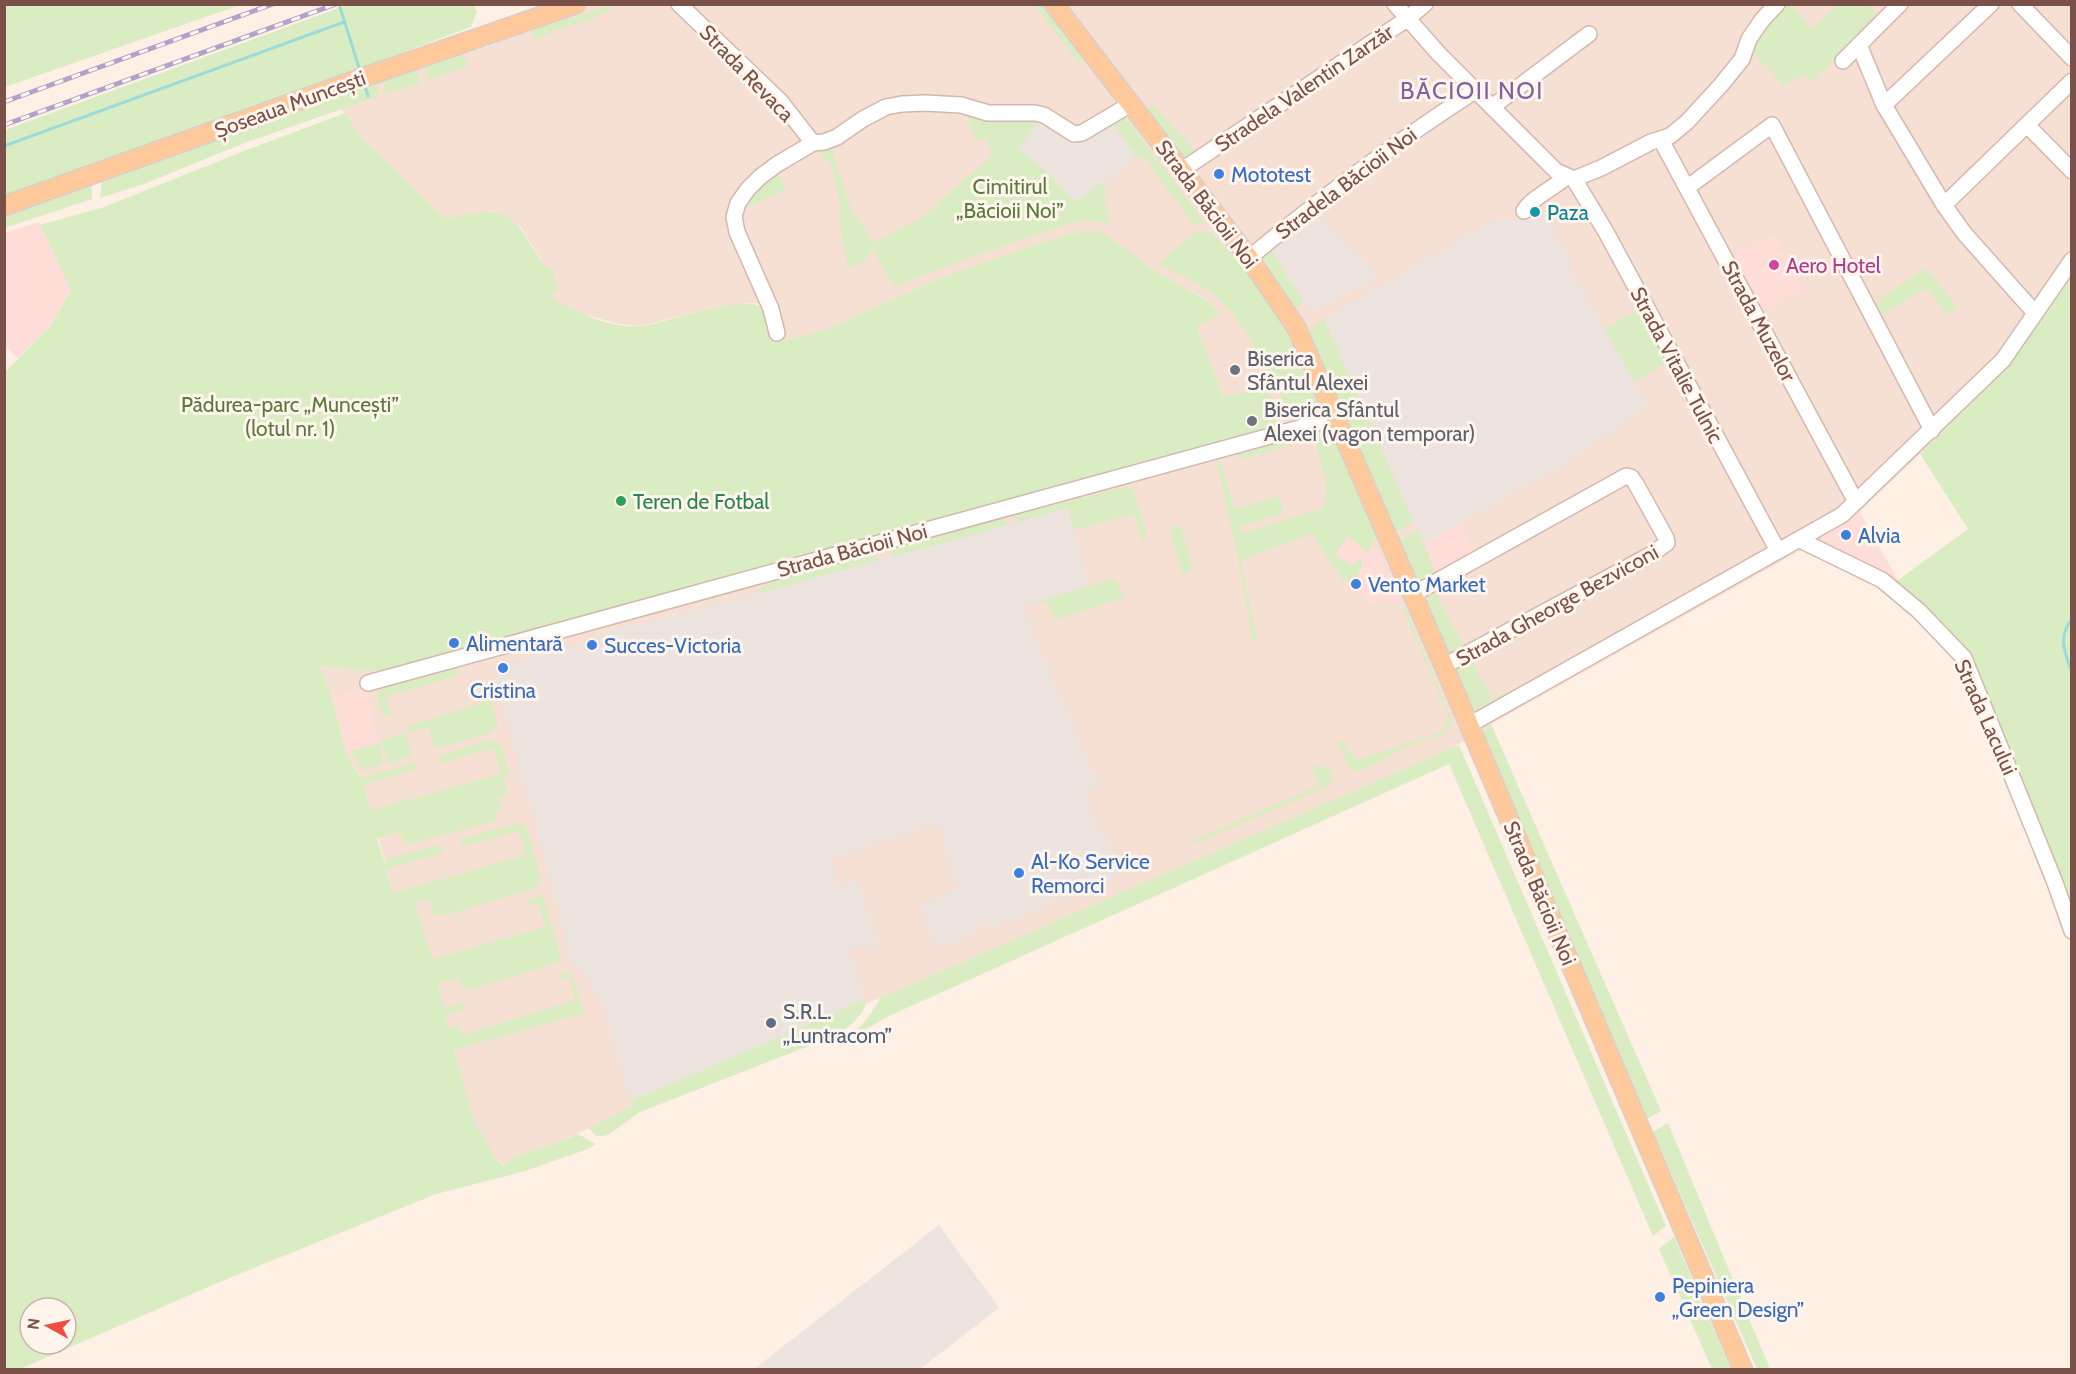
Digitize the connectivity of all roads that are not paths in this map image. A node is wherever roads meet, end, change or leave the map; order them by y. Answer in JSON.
{"nodes":[{"id":1,"x":576,"y":4,"type":"edge"},
{"id":2,"x":679,"y":4,"type":"edge"},
{"id":3,"x":1054,"y":4,"type":"edge"},
{"id":4,"x":1395,"y":4,"type":"edge"},
{"id":5,"x":1425,"y":4,"type":"edge"},
{"id":6,"x":1777,"y":4,"type":"edge"},
{"id":7,"x":1900,"y":4,"type":"edge"},
{"id":8,"x":1991,"y":4,"type":"edge"},
{"id":9,"x":2019,"y":4,"type":"edge"},
{"id":10,"x":1407,"y":19,"type":"junction"},
{"id":11,"x":1588,"y":34,"type":"dead end"},
{"id":12,"x":1859,"y":45,"type":"junction"},
{"id":13,"x":2072,"y":58,"type":"edge"},
{"id":14,"x":1843,"y":61,"type":"dead end"},
{"id":15,"x":2072,"y":81,"type":"edge"},
{"id":16,"x":1475,"y":91,"type":"junction"},
{"id":17,"x":1131,"y":104,"type":"junction"},
{"id":18,"x":1884,"y":105,"type":"junction"},
{"id":19,"x":1492,"y":107,"type":"junction"},
{"id":20,"x":2027,"y":125,"type":"junction"},
{"id":21,"x":1662,"y":140,"type":"junction"},
{"id":22,"x":813,"y":143,"type":"junction"},
{"id":23,"x":1182,"y":170,"type":"junction"},
{"id":24,"x":2072,"y":171,"type":"edge"},
{"id":25,"x":1570,"y":178,"type":"junction"},
{"id":26,"x":1688,"y":187,"type":"junction"},
{"id":27,"x":1944,"y":205,"type":"junction"},
{"id":28,"x":4,"y":206,"type":"edge"},
{"id":29,"x":1524,"y":211,"type":"dead end"},
{"id":30,"x":1249,"y":258,"type":"junction"},
{"id":31,"x":2072,"y":260,"type":"edge"},
{"id":32,"x":2035,"y":314,"type":"junction"},
{"id":33,"x":777,"y":333,"type":"dead end"},
{"id":34,"x":1336,"y":418,"type":"junction"},
{"id":35,"x":1932,"y":429,"type":"junction"},
{"id":36,"x":1856,"y":502,"type":"junction"},
{"id":37,"x":1800,"y":540,"type":"junction"},
{"id":38,"x":1778,"y":551,"type":"junction"},
{"id":39,"x":1412,"y":595,"type":"junction"},
{"id":40,"x":1444,"y":666,"type":"junction"},
{"id":41,"x":368,"y":683,"type":"dead end"},
{"id":42,"x":1469,"y":725,"type":"junction"},
{"id":43,"x":2072,"y":931,"type":"edge"},
{"id":44,"x":1743,"y":1370,"type":"edge"}],
"edges":[{"from":1,"to":28,"type":"main road","name":"Șoseaua Muncești"},
{"from":2,"to":22,"type":"street","name":"Strada Revaca"},
{"from":3,"to":17,"type":"main road","name":"Strada Băcioii Noi"},
{"from":4,"to":10,"type":"street","name":"Strada Vitalie Tulnic"},
{"from":5,"to":10,"type":"street","name":"Stradela Valentin Zarzăr"},
{"from":6,"to":21,"type":"street"},
{"from":7,"to":12,"type":"street"},
{"from":8,"to":18,"type":"street"},
{"from":9,"to":13,"type":"street"},
{"from":10,"to":16,"type":"street","name":"Strada Vitalie Tulnic"},
{"from":10,"to":23,"type":"street","name":"Stradela Valentin Zarzăr"},
{"from":11,"to":19,"type":"street"},
{"from":12,"to":14,"type":"street"},
{"from":12,"to":18,"type":"street"},
{"from":15,"to":20,"type":"street"},
{"from":16,"to":19,"type":"street","name":"Strada Vitalie Tulnic"},
{"from":16,"to":30,"type":"street","name":"Stradela Băcioii Noi"},
{"from":17,"to":22,"type":"street"},
{"from":17,"to":23,"type":"main road","name":"Strada Băcioii Noi"},
{"from":18,"to":27,"type":"street"},
{"from":19,"to":25,"type":"street","name":"Strada Vitalie Tulnic"},
{"from":20,"to":24,"type":"street"},
{"from":20,"to":27,"type":"street"},
{"from":21,"to":25,"type":"street"},
{"from":21,"to":26,"type":"street","name":"Strada Muzelor"},
{"from":22,"to":33,"type":"street"},
{"from":23,"to":30,"type":"main road","name":"Strada Băcioii Noi"},
{"from":25,"to":29,"type":"street"},
{"from":25,"to":38,"type":"street","name":"Strada Vitalie Tulnic"},
{"from":26,"to":35,"type":"street"},
{"from":26,"to":36,"type":"street","name":"Strada Muzelor"},
{"from":27,"to":32,"type":"street"},
{"from":30,"to":34,"type":"main road","name":"Strada Băcioii Noi"},
{"from":31,"to":32,"type":"street"},
{"from":32,"to":35,"type":"street"},
{"from":34,"to":39,"type":"main road","name":"Strada Băcioii Noi"},
{"from":34,"to":41,"type":"street","name":"Strada Băcioii Noi"},
{"from":35,"to":36,"type":"street"},
{"from":36,"to":37,"type":"street"},
{"from":37,"to":38,"type":"street"},
{"from":37,"to":43,"type":"street","name":"Strada Lacului"},
{"from":38,"to":42,"type":"street"},
{"from":39,"to":40,"type":"main road","name":"Strada Băcioii Noi"},
{"from":39,"to":40,"type":"street","name":"Strada Gheorge Bezviconi"},
{"from":40,"to":42,"type":"main road","name":"Strada Băcioii Noi"},
{"from":42,"to":44,"type":"main road","name":"Strada Băcioii Noi"}]}
